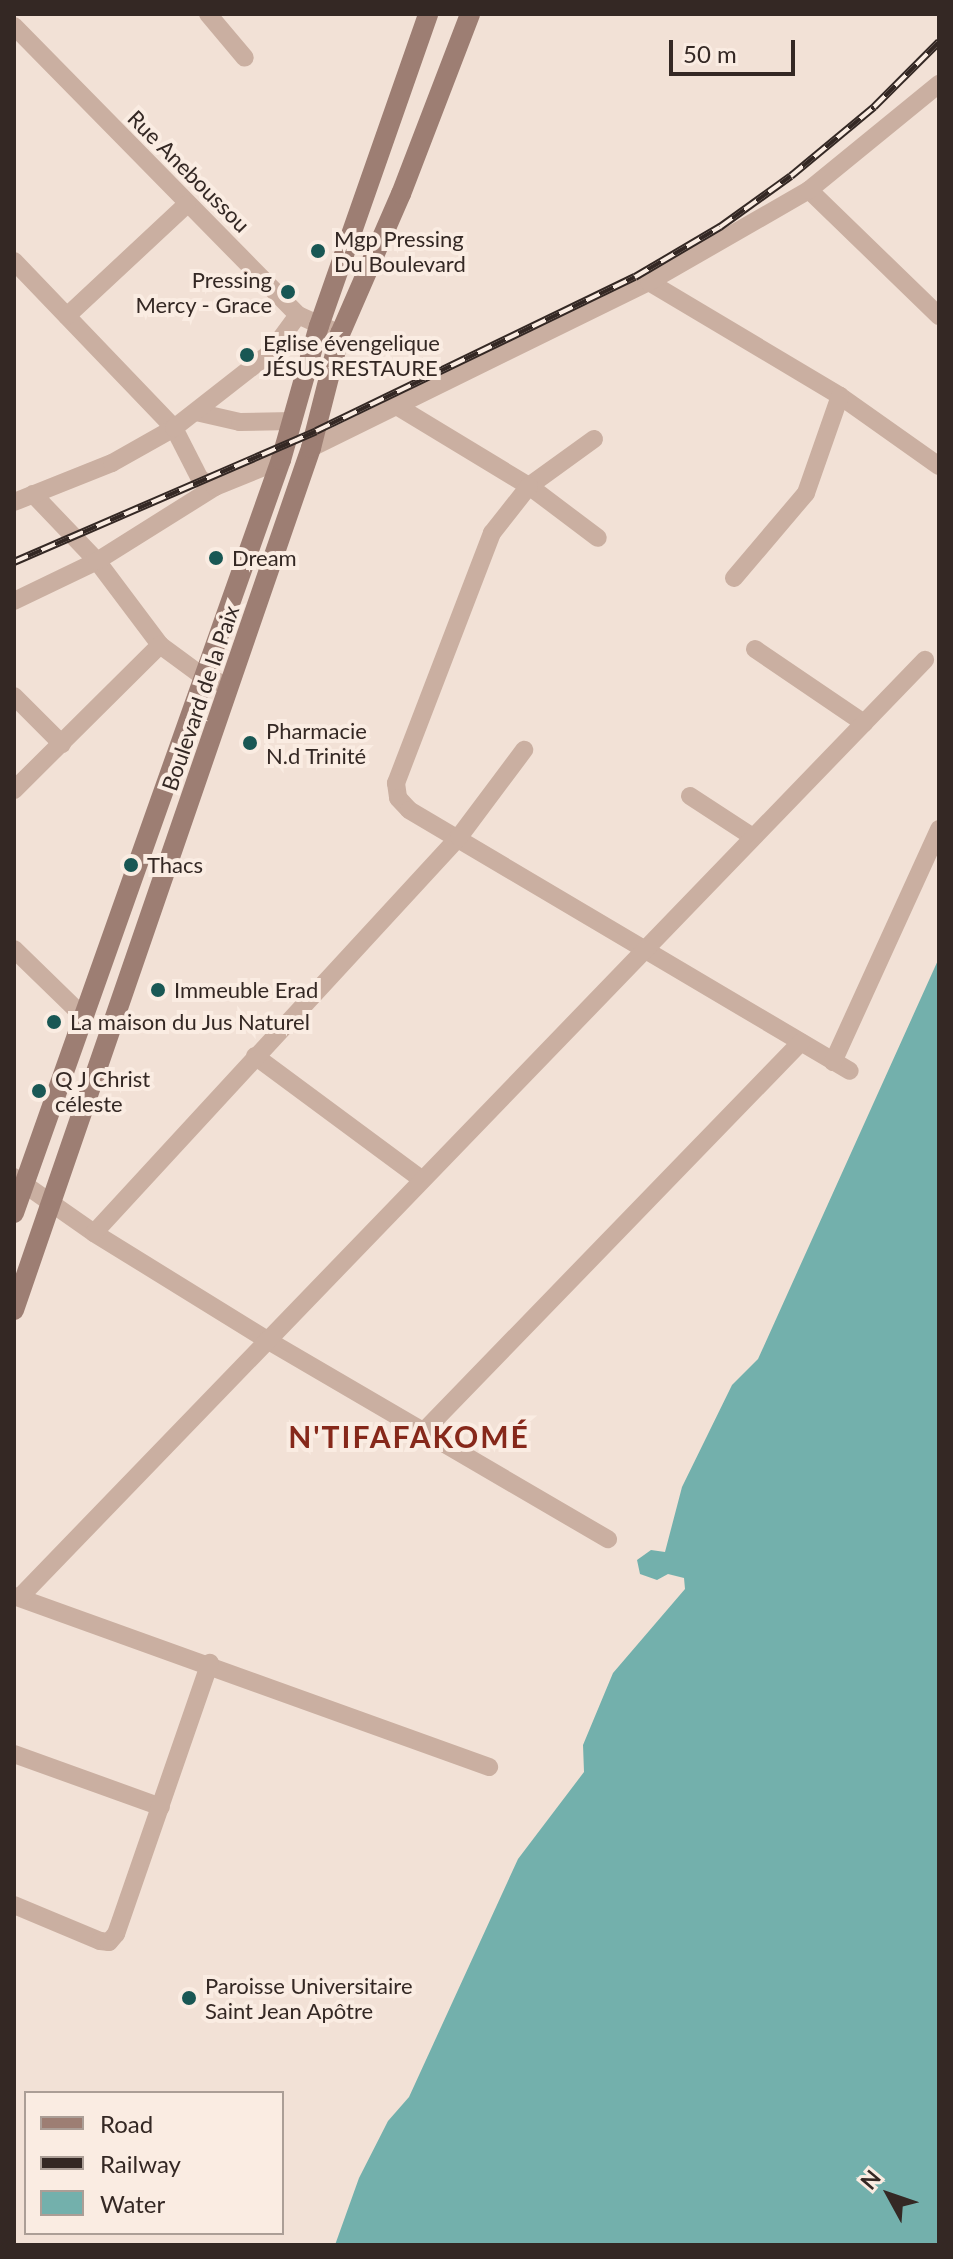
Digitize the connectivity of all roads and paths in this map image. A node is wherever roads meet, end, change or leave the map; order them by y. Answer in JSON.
{"nodes":[{"id":1,"x":208,"y":14,"type":"edge"},
{"id":2,"x":428,"y":14,"type":"edge"},
{"id":3,"x":470,"y":14,"type":"edge"},
{"id":4,"x":14,"y":26,"type":"edge"},
{"id":5,"x":245,"y":58,"type":"dead end"},
{"id":6,"x":935,"y":97,"type":"edge"},
{"id":7,"x":399,"y":98,"type":"junction"},
{"id":8,"x":434,"y":111,"type":"junction"},
{"id":9,"x":809,"y":190,"type":"junction"},
{"id":10,"x":187,"y":204,"type":"junction"},
{"id":11,"x":14,"y":261,"type":"edge"},
{"id":12,"x":649,"y":282,"type":"junction"},
{"id":13,"x":298,"y":315,"type":"junction"},
{"id":14,"x":67,"y":316,"type":"junction"},
{"id":15,"x":939,"y":316,"type":"edge"},
{"id":16,"x":319,"y":326,"type":"junction"},
{"id":17,"x":340,"y":334,"type":"junction"},
{"id":18,"x":840,"y":396,"type":"junction"},
{"id":19,"x":400,"y":408,"type":"junction"},
{"id":20,"x":196,"y":412,"type":"junction"},
{"id":21,"x":293,"y":421,"type":"junction"},
{"id":22,"x":174,"y":428,"type":"junction"},
{"id":23,"x":594,"y":439,"type":"dead end"},
{"id":24,"x":311,"y":448,"type":"junction"},
{"id":25,"x":284,"y":452,"type":"junction"},
{"id":26,"x":939,"y":466,"type":"edge"},
{"id":27,"x":529,"y":486,"type":"junction"},
{"id":28,"x":215,"y":487,"type":"junction"},
{"id":29,"x":19,"y":499,"type":"edge"},
{"id":30,"x":598,"y":538,"type":"dead end"},
{"id":31,"x":97,"y":561,"type":"junction"},
{"id":32,"x":734,"y":578,"type":"dead end"},
{"id":33,"x":14,"y":601,"type":"edge"},
{"id":34,"x":160,"y":645,"type":"junction"},
{"id":35,"x":755,"y":649,"type":"dead end"},
{"id":36,"x":925,"y":660,"type":"dead end"},
{"id":37,"x":202,"y":676,"type":"junction"},
{"id":38,"x":229,"y":686,"type":"junction"},
{"id":39,"x":14,"y":696,"type":"edge"},
{"id":40,"x":864,"y":723,"type":"junction"},
{"id":41,"x":62,"y":744,"type":"junction"},
{"id":42,"x":524,"y":750,"type":"dead end"},
{"id":43,"x":14,"y":790,"type":"edge"},
{"id":44,"x":690,"y":796,"type":"dead end"},
{"id":45,"x":939,"y":829,"type":"edge"},
{"id":46,"x":459,"y":837,"type":"junction"},
{"id":47,"x":753,"y":837,"type":"junction"},
{"id":48,"x":14,"y":949,"type":"edge"},
{"id":49,"x":642,"y":950,"type":"junction"},
{"id":50,"x":83,"y":1016,"type":"junction"},
{"id":51,"x":801,"y":1042,"type":"junction"},
{"id":52,"x":255,"y":1056,"type":"junction"},
{"id":53,"x":420,"y":1178,"type":"junction"},
{"id":54,"x":18,"y":1182,"type":"edge"},
{"id":55,"x":47,"y":1203,"type":"junction"},
{"id":56,"x":14,"y":1213,"type":"edge"},
{"id":57,"x":94,"y":1233,"type":"junction"},
{"id":58,"x":14,"y":1310,"type":"edge"},
{"id":59,"x":267,"y":1340,"type":"junction"},
{"id":60,"x":425,"y":1430,"type":"junction"},
{"id":61,"x":608,"y":1539,"type":"dead end"},
{"id":62,"x":17,"y":1596,"type":"edge"},
{"id":63,"x":210,"y":1663,"type":"junction"},
{"id":64,"x":14,"y":1754,"type":"edge"},
{"id":65,"x":489,"y":1767,"type":"dead end"},
{"id":66,"x":161,"y":1807,"type":"junction"},
{"id":67,"x":14,"y":1905,"type":"edge"}],
"edges":[{"from":1,"to":5,"type":"street"},
{"from":2,"to":7,"type":"main road","name":"Boulevard de la Paix"},
{"from":3,"to":8,"type":"main road","name":"Boulevard de la Paix"},
{"from":4,"to":10,"type":"street","name":"Rue Aneboussou"},
{"from":6,"to":9,"type":"street"},
{"from":7,"to":8,"type":"main road"},
{"from":7,"to":16,"type":"main road","name":"Boulevard de la Paix"},
{"from":8,"to":17,"type":"main road","name":"Boulevard de la Paix"},
{"from":9,"to":12,"type":"street"},
{"from":9,"to":15,"type":"street"},
{"from":10,"to":13,"type":"street","name":"Rue Aneboussou"},
{"from":10,"to":14,"type":"street"},
{"from":11,"to":14,"type":"street"},
{"from":12,"to":18,"type":"street"},
{"from":12,"to":19,"type":"street"},
{"from":13,"to":16,"type":"street","name":"Rue Aneboussou"},
{"from":13,"to":20,"type":"street"},
{"from":14,"to":22,"type":"street"},
{"from":16,"to":17,"type":"street","name":"Rue Aneboussou"},
{"from":16,"to":21,"type":"main road","name":"Boulevard de la Paix"},
{"from":17,"to":24,"type":"main road","name":"Boulevard de la Paix"},
{"from":18,"to":26,"type":"street"},
{"from":18,"to":32,"type":"street"},
{"from":19,"to":24,"type":"street"},
{"from":19,"to":27,"type":"street"},
{"from":20,"to":21,"type":"street"},
{"from":20,"to":22,"type":"street"},
{"from":21,"to":25,"type":"main road","name":"Boulevard de la Paix"},
{"from":22,"to":28,"type":"street"},
{"from":22,"to":29,"type":"street"},
{"from":23,"to":27,"type":"street"},
{"from":24,"to":38,"type":"main road","name":"Boulevard de la Paix"},
{"from":25,"to":28,"type":"street"},
{"from":25,"to":37,"type":"main road","name":"Boulevard de la Paix"},
{"from":27,"to":30,"type":"street"},
{"from":27,"to":46,"type":"street"},
{"from":28,"to":31,"type":"street"},
{"from":29,"to":31,"type":"street"},
{"from":31,"to":33,"type":"street"},
{"from":31,"to":34,"type":"street"},
{"from":34,"to":37,"type":"street"},
{"from":34,"to":41,"type":"street"},
{"from":35,"to":40,"type":"street"},
{"from":36,"to":40,"type":"street"},
{"from":37,"to":38,"type":"street"},
{"from":37,"to":50,"type":"main road","name":"Boulevard de la Paix"},
{"from":38,"to":55,"type":"main road","name":"Boulevard de la Paix"},
{"from":39,"to":41,"type":"street"},
{"from":40,"to":47,"type":"street"},
{"from":41,"to":43,"type":"street"},
{"from":42,"to":46,"type":"street"},
{"from":44,"to":47,"type":"street"},
{"from":45,"to":51,"type":"street"},
{"from":46,"to":49,"type":"street"},
{"from":46,"to":52,"type":"street"},
{"from":47,"to":49,"type":"street"},
{"from":48,"to":50,"type":"street"},
{"from":49,"to":51,"type":"street"},
{"from":49,"to":53,"type":"street"},
{"from":50,"to":54,"type":"main road","name":"Boulevard de la Paix"},
{"from":51,"to":60,"type":"street"},
{"from":52,"to":53,"type":"street"},
{"from":52,"to":57,"type":"street"},
{"from":53,"to":59,"type":"street"},
{"from":54,"to":55,"type":"street"},
{"from":54,"to":56,"type":"main road","name":"Boulevard de la Paix"},
{"from":55,"to":57,"type":"street"},
{"from":55,"to":58,"type":"main road","name":"Boulevard de la Paix"},
{"from":57,"to":59,"type":"street"},
{"from":59,"to":60,"type":"street"},
{"from":59,"to":62,"type":"street"},
{"from":60,"to":61,"type":"street"},
{"from":62,"to":63,"type":"street"},
{"from":63,"to":65,"type":"street"},
{"from":63,"to":66,"type":"street"},
{"from":64,"to":66,"type":"street"},
{"from":66,"to":67,"type":"street"}]}
